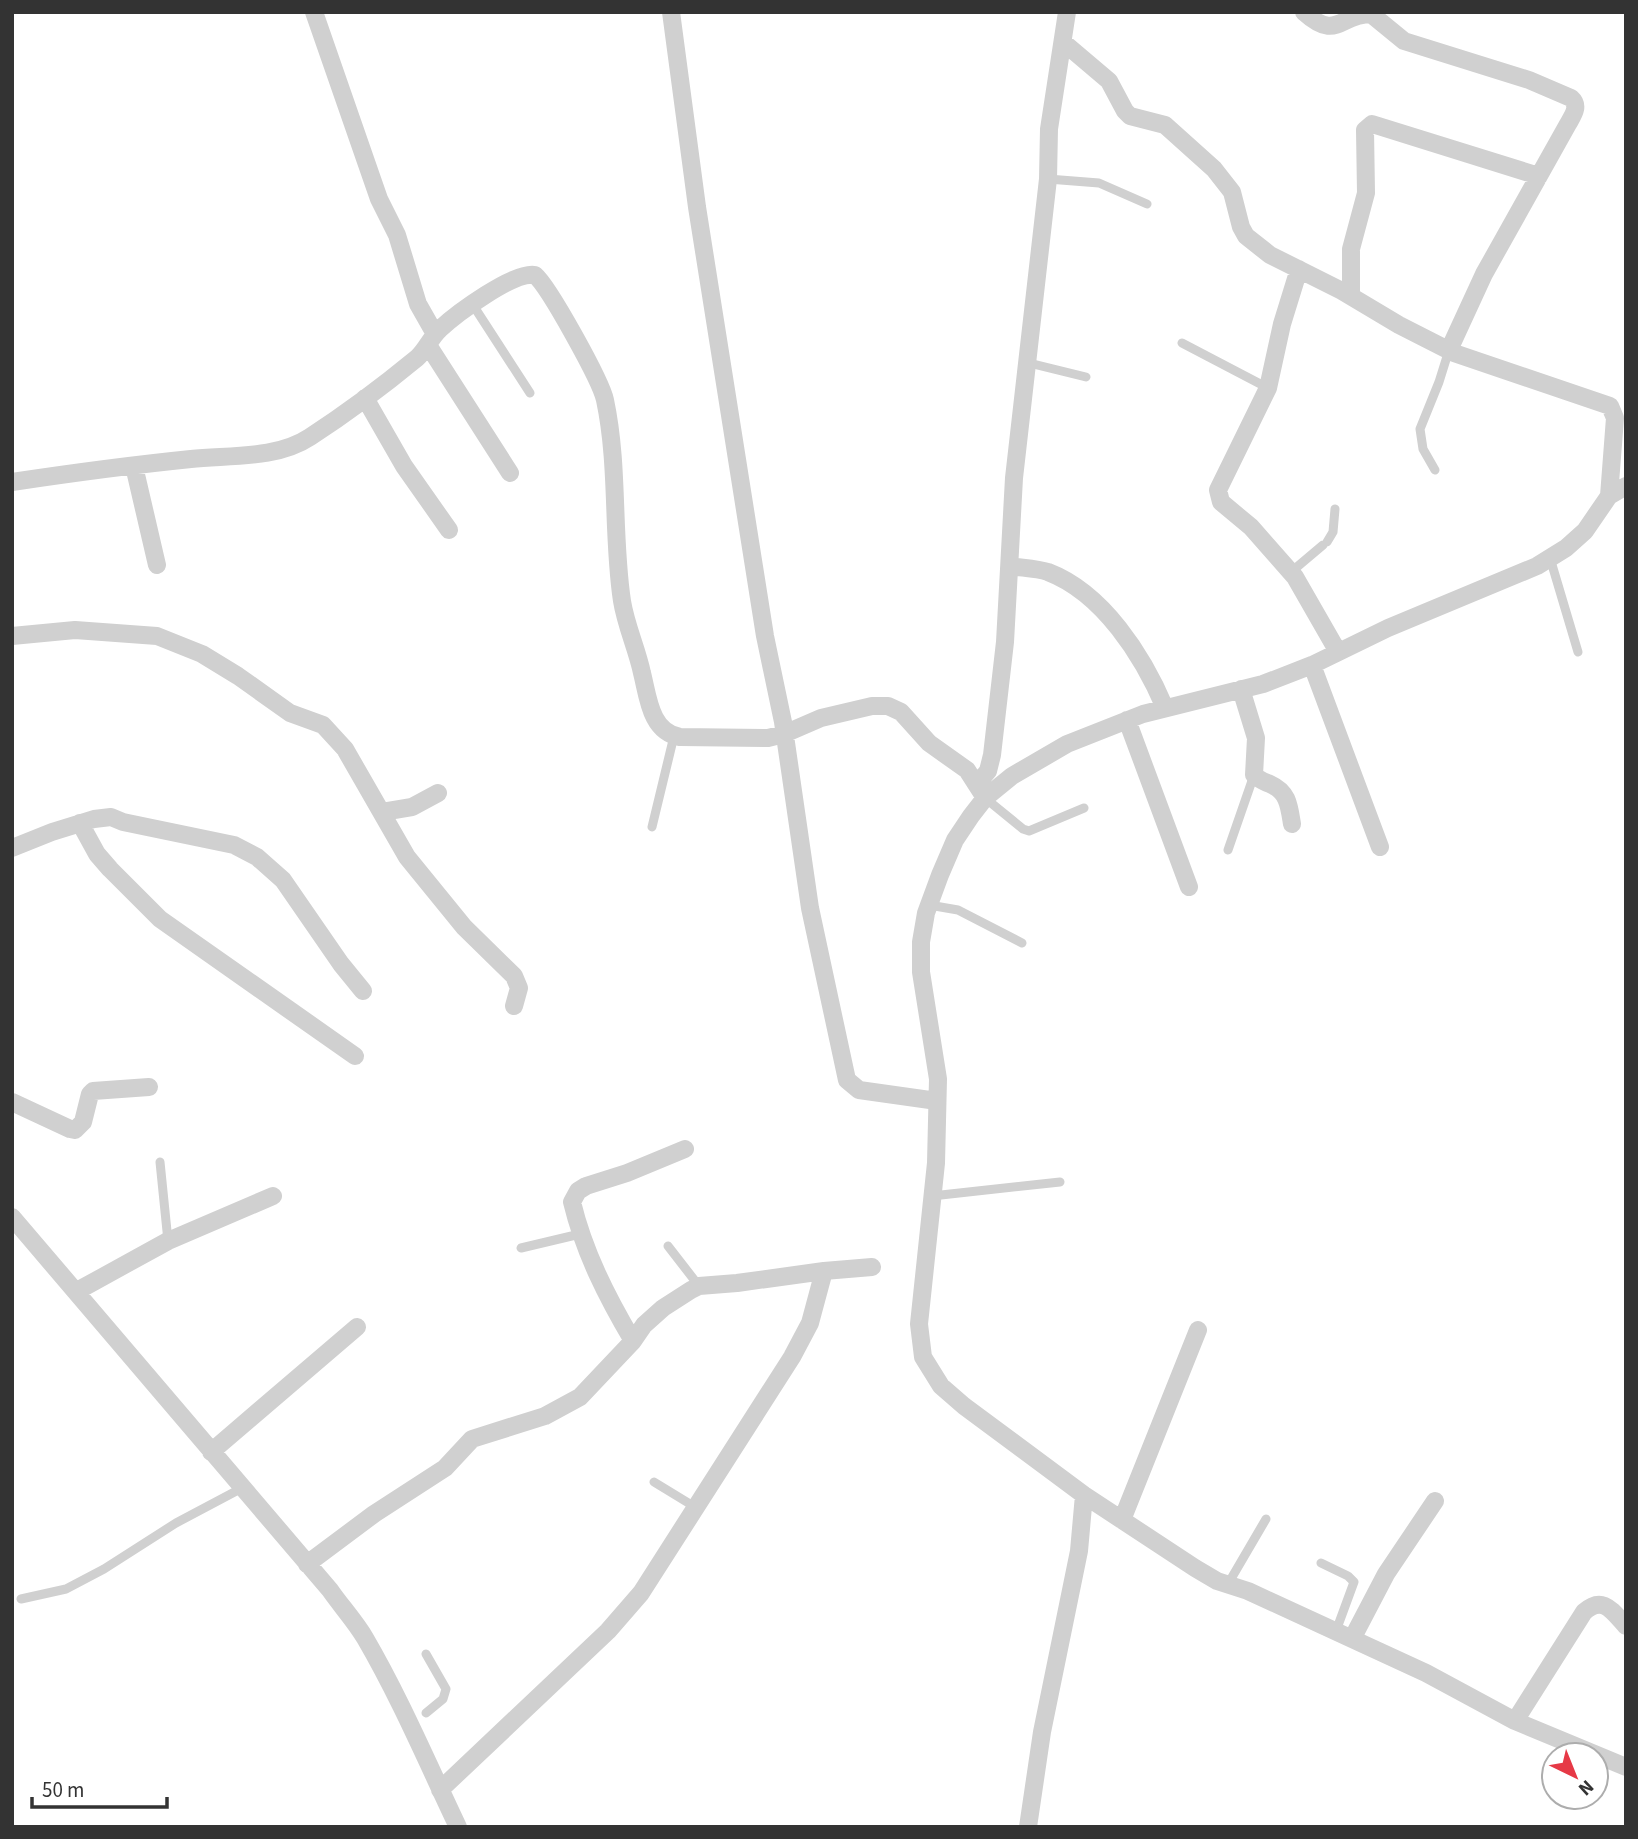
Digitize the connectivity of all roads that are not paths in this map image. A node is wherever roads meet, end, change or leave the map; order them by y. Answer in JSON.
{"nodes":[{"id":1,"x":314,"y":12,"type":"edge"},
{"id":2,"x":671,"y":12,"type":"edge"},
{"id":3,"x":1067,"y":12,"type":"edge"},
{"id":4,"x":1304,"y":12,"type":"edge"},
{"id":5,"x":1063,"y":42,"type":"junction"},
{"id":6,"x":1539,"y":176,"type":"junction"},
{"id":7,"x":1048,"y":179,"type":"junction"},
{"id":8,"x":1147,"y":204,"type":"dead end"},
{"id":9,"x":1299,"y":269,"type":"junction"},
{"id":10,"x":1351,"y":296,"type":"junction"},
{"id":11,"x":473,"y":305,"type":"junction"},
{"id":12,"x":431,"y":340,"type":"junction"},
{"id":13,"x":1182,"y":343,"type":"dead end"},
{"id":14,"x":1449,"y":350,"type":"junction"},
{"id":15,"x":1029,"y":363,"type":"junction"},
{"id":16,"x":1086,"y":377,"type":"dead end"},
{"id":17,"x":1268,"y":388,"type":"junction"},
{"id":18,"x":530,"y":393,"type":"dead end"},
{"id":19,"x":365,"y":398,"type":"junction"},
{"id":20,"x":134,"y":466,"type":"junction"},
{"id":21,"x":1435,"y":470,"type":"dead end"},
{"id":22,"x":510,"y":473,"type":"dead end"},
{"id":23,"x":12,"y":482,"type":"edge"},
{"id":24,"x":1626,"y":486,"type":"edge"},
{"id":25,"x":1609,"y":496,"type":"junction"},
{"id":26,"x":1335,"y":509,"type":"dead end"},
{"id":27,"x":449,"y":530,"type":"dead end"},
{"id":28,"x":1550,"y":558,"type":"junction"},
{"id":29,"x":157,"y":565,"type":"dead end"},
{"id":30,"x":1010,"y":566,"type":"junction"},
{"id":31,"x":1291,"y":572,"type":"junction"},
{"id":32,"x":12,"y":636,"type":"edge"},
{"id":33,"x":1338,"y":652,"type":"junction"},
{"id":34,"x":1578,"y":652,"type":"dead end"},
{"id":35,"x":1312,"y":665,"type":"junction"},
{"id":36,"x":1241,"y":689,"type":"junction"},
{"id":37,"x":1165,"y":708,"type":"junction"},
{"id":38,"x":1127,"y":720,"type":"junction"},
{"id":39,"x":784,"y":734,"type":"junction"},
{"id":40,"x":674,"y":736,"type":"junction"},
{"id":41,"x":1254,"y":775,"type":"junction"},
{"id":42,"x":981,"y":791,"type":"junction"},
{"id":43,"x":438,"y":793,"type":"dead end"},
{"id":44,"x":1084,"y":808,"type":"dead end"},
{"id":45,"x":382,"y":812,"type":"junction"},
{"id":46,"x":80,"y":823,"type":"junction"},
{"id":47,"x":1292,"y":824,"type":"dead end"},
{"id":48,"x":652,"y":827,"type":"dead end"},
{"id":49,"x":1380,"y":847,"type":"dead end"},
{"id":50,"x":13,"y":849,"type":"edge"},
{"id":51,"x":1228,"y":850,"type":"dead end"},
{"id":52,"x":1189,"y":887,"type":"dead end"},
{"id":53,"x":929,"y":905,"type":"junction"},
{"id":54,"x":1022,"y":943,"type":"dead end"},
{"id":55,"x":363,"y":991,"type":"dead end"},
{"id":56,"x":514,"y":1006,"type":"dead end"},
{"id":57,"x":355,"y":1056,"type":"dead end"},
{"id":58,"x":149,"y":1087,"type":"dead end"},
{"id":59,"x":937,"y":1101,"type":"junction"},
{"id":60,"x":12,"y":1102,"type":"edge"},
{"id":61,"x":685,"y":1149,"type":"dead end"},
{"id":62,"x":160,"y":1162,"type":"dead end"},
{"id":63,"x":1060,"y":1182,"type":"dead end"},
{"id":64,"x":273,"y":1196,"type":"dead end"},
{"id":65,"x":932,"y":1196,"type":"junction"},
{"id":66,"x":12,"y":1217,"type":"edge"},
{"id":67,"x":580,"y":1234,"type":"junction"},
{"id":68,"x":167,"y":1241,"type":"junction"},
{"id":69,"x":668,"y":1246,"type":"dead end"},
{"id":70,"x":521,"y":1248,"type":"dead end"},
{"id":71,"x":872,"y":1267,"type":"dead end"},
{"id":72,"x":824,"y":1271,"type":"junction"},
{"id":73,"x":699,"y":1286,"type":"junction"},
{"id":74,"x":77,"y":1292,"type":"junction"},
{"id":75,"x":357,"y":1327,"type":"dead end"},
{"id":76,"x":1198,"y":1330,"type":"dead end"},
{"id":77,"x":633,"y":1342,"type":"junction"},
{"id":78,"x":211,"y":1452,"type":"junction"},
{"id":79,"x":654,"y":1482,"type":"dead end"},
{"id":80,"x":242,"y":1488,"type":"junction"},
{"id":81,"x":1084,"y":1495,"type":"junction"},
{"id":82,"x":1435,"y":1501,"type":"dead end"},
{"id":83,"x":695,"y":1507,"type":"junction"},
{"id":84,"x":1266,"y":1519,"type":"dead end"},
{"id":85,"x":1122,"y":1520,"type":"junction"},
{"id":86,"x":1321,"y":1563,"type":"dead end"},
{"id":87,"x":307,"y":1564,"type":"junction"},
{"id":88,"x":1228,"y":1584,"type":"junction"},
{"id":89,"x":21,"y":1599,"type":"dead end"},
{"id":90,"x":1626,"y":1626,"type":"edge"},
{"id":91,"x":1344,"y":1635,"type":"junction"},
{"id":92,"x":426,"y":1654,"type":"dead end"},
{"id":93,"x":418,"y":1719,"type":"junction"},
{"id":94,"x":1515,"y":1721,"type":"junction"},
{"id":95,"x":1626,"y":1767,"type":"edge"},
{"id":96,"x":440,"y":1790,"type":"junction"},
{"id":97,"x":458,"y":1827,"type":"edge"},
{"id":98,"x":1028,"y":1827,"type":"edge"}],
"edges":[{"from":1,"to":12,"type":"street"},
{"from":2,"to":39,"type":"street"},
{"from":3,"to":5,"type":"street"},
{"from":4,"to":6,"type":"street"},
{"from":5,"to":7,"type":"street"},
{"from":5,"to":9,"type":"street"},
{"from":6,"to":10,"type":"street"},
{"from":6,"to":14,"type":"street"},
{"from":7,"to":8,"type":"lane"},
{"from":7,"to":15,"type":"street"},
{"from":9,"to":10,"type":"street"},
{"from":9,"to":17,"type":"street"},
{"from":10,"to":14,"type":"street"},
{"from":11,"to":12,"type":"street"},
{"from":11,"to":18,"type":"lane"},
{"from":11,"to":40,"type":"street"},
{"from":12,"to":19,"type":"street"},
{"from":12,"to":22,"type":"street"},
{"from":13,"to":17,"type":"lane"},
{"from":14,"to":21,"type":"lane"},
{"from":14,"to":25,"type":"street"},
{"from":15,"to":16,"type":"lane"},
{"from":15,"to":30,"type":"street"},
{"from":17,"to":31,"type":"street"},
{"from":19,"to":20,"type":"street"},
{"from":19,"to":27,"type":"street"},
{"from":20,"to":23,"type":"street"},
{"from":20,"to":29,"type":"street"},
{"from":24,"to":25,"type":"street"},
{"from":25,"to":28,"type":"street"},
{"from":26,"to":31,"type":"lane"},
{"from":28,"to":33,"type":"street"},
{"from":28,"to":34,"type":"lane"},
{"from":30,"to":37,"type":"street"},
{"from":30,"to":42,"type":"street"},
{"from":31,"to":33,"type":"street"},
{"from":32,"to":45,"type":"street"},
{"from":33,"to":35,"type":"street"},
{"from":35,"to":36,"type":"street"},
{"from":35,"to":49,"type":"street"},
{"from":36,"to":37,"type":"street"},
{"from":36,"to":41,"type":"street"},
{"from":37,"to":38,"type":"street"},
{"from":38,"to":42,"type":"street"},
{"from":38,"to":52,"type":"street"},
{"from":39,"to":40,"type":"street"},
{"from":39,"to":42,"type":"street"},
{"from":39,"to":59,"type":"street"},
{"from":40,"to":48,"type":"lane"},
{"from":41,"to":47,"type":"street"},
{"from":41,"to":51,"type":"lane"},
{"from":42,"to":44,"type":"lane"},
{"from":42,"to":53,"type":"street"},
{"from":43,"to":45,"type":"street"},
{"from":45,"to":56,"type":"street"},
{"from":46,"to":50,"type":"street"},
{"from":46,"to":55,"type":"street"},
{"from":46,"to":57,"type":"street"},
{"from":53,"to":54,"type":"lane"},
{"from":53,"to":59,"type":"street"},
{"from":58,"to":60,"type":"street"},
{"from":59,"to":65,"type":"street"},
{"from":61,"to":67,"type":"street"},
{"from":62,"to":68,"type":"lane"},
{"from":63,"to":65,"type":"lane"},
{"from":64,"to":68,"type":"street"},
{"from":65,"to":81,"type":"street"},
{"from":66,"to":74,"type":"street"},
{"from":67,"to":70,"type":"lane"},
{"from":67,"to":77,"type":"street"},
{"from":68,"to":74,"type":"street"},
{"from":69,"to":73,"type":"lane"},
{"from":71,"to":72,"type":"street"},
{"from":72,"to":73,"type":"street"},
{"from":72,"to":83,"type":"street"},
{"from":73,"to":77,"type":"street"},
{"from":74,"to":78,"type":"street"},
{"from":75,"to":78,"type":"street"},
{"from":76,"to":85,"type":"street"},
{"from":77,"to":87,"type":"street"},
{"from":78,"to":80,"type":"street"},
{"from":79,"to":83,"type":"lane"},
{"from":80,"to":87,"type":"street"},
{"from":80,"to":89,"type":"lane"},
{"from":81,"to":85,"type":"street"},
{"from":81,"to":98,"type":"street"},
{"from":82,"to":91,"type":"street"},
{"from":83,"to":96,"type":"street"},
{"from":84,"to":88,"type":"lane"},
{"from":85,"to":88,"type":"street"},
{"from":86,"to":91,"type":"lane"},
{"from":87,"to":93,"type":"street"},
{"from":88,"to":91,"type":"street"},
{"from":90,"to":94,"type":"street"},
{"from":91,"to":94,"type":"street"},
{"from":92,"to":93,"type":"lane"},
{"from":93,"to":96,"type":"street"},
{"from":94,"to":95,"type":"street"},
{"from":96,"to":97,"type":"street"}]}
